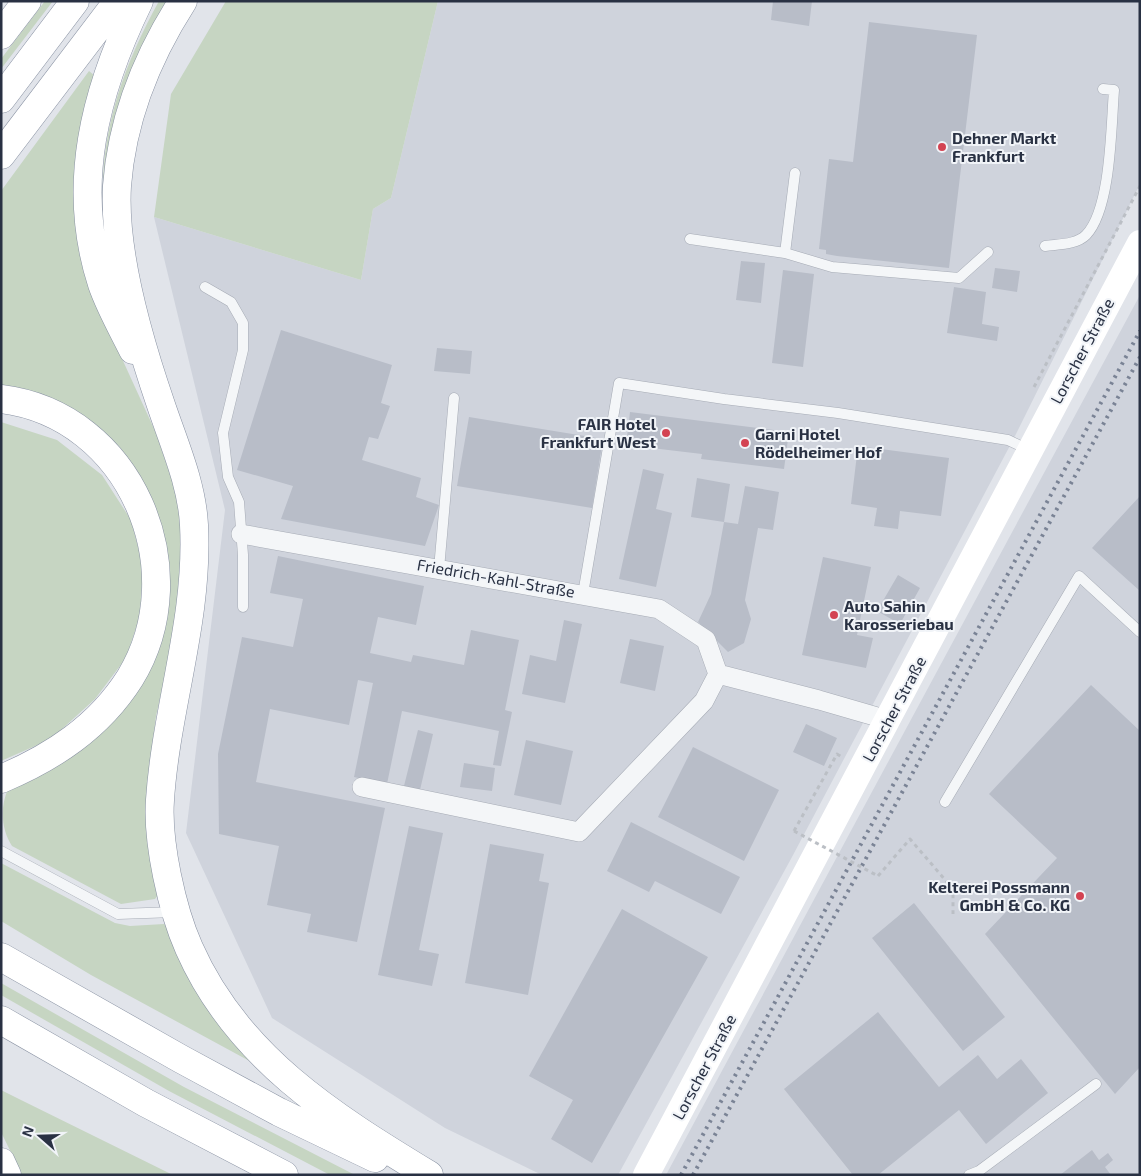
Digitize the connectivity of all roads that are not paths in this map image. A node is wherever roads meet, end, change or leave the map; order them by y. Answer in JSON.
{"nodes":[{"id":1,"x":27,"y":1,"type":"edge"},
{"id":2,"x":75,"y":1,"type":"edge"},
{"id":3,"x":118,"y":1,"type":"edge"},
{"id":4,"x":139,"y":1,"type":"edge"},
{"id":5,"x":183,"y":1,"type":"edge"},
{"id":6,"x":1,"y":35,"type":"edge"},
{"id":7,"x":1102,"y":89,"type":"dead end"},
{"id":8,"x":1,"y":99,"type":"edge"},
{"id":9,"x":1,"y":155,"type":"edge"},
{"id":10,"x":795,"y":173,"type":"dead end"},
{"id":11,"x":690,"y":239,"type":"dead end"},
{"id":12,"x":1140,"y":243,"type":"edge"},
{"id":13,"x":1045,"y":246,"type":"dead end"},
{"id":14,"x":988,"y":252,"type":"dead end"},
{"id":15,"x":785,"y":253,"type":"junction"},
{"id":16,"x":205,"y":287,"type":"dead end"},
{"id":17,"x":454,"y":398,"type":"dead end"},
{"id":18,"x":1,"y":399,"type":"edge"},
{"id":19,"x":159,"y":400,"type":"junction"},
{"id":20,"x":1029,"y":450,"type":"junction"},
{"id":21,"x":241,"y":534,"type":"junction"},
{"id":22,"x":439,"y":568,"type":"junction"},
{"id":23,"x":583,"y":594,"type":"junction"},
{"id":24,"x":243,"y":607,"type":"dead end"},
{"id":25,"x":1140,"y":632,"type":"edge"},
{"id":26,"x":718,"y":674,"type":"junction"},
{"id":27,"x":888,"y":720,"type":"junction"},
{"id":28,"x":1,"y":779,"type":"edge"},
{"id":29,"x":362,"y":787,"type":"dead end"},
{"id":30,"x":945,"y":802,"type":"dead end"},
{"id":31,"x":1,"y":851,"type":"edge"},
{"id":32,"x":176,"y":912,"type":"junction"},
{"id":33,"x":1,"y":957,"type":"edge"},
{"id":34,"x":1,"y":1020,"type":"edge"},
{"id":35,"x":1096,"y":1084,"type":"dead end"},
{"id":36,"x":1,"y":1162,"type":"edge"},
{"id":37,"x":7,"y":1175,"type":"edge"},
{"id":38,"x":284,"y":1175,"type":"edge"},
{"id":39,"x":416,"y":1175,"type":"edge"},
{"id":40,"x":429,"y":1175,"type":"edge"},
{"id":41,"x":646,"y":1175,"type":"edge"},
{"id":42,"x":969,"y":1175,"type":"edge"}],
"edges":[{"from":1,"to":6,"type":"highway"},
{"from":2,"to":8,"type":"highway"},
{"from":3,"to":9,"type":"highway"},
{"from":4,"to":19,"type":"highway"},
{"from":5,"to":19,"type":"highway"},
{"from":7,"to":13,"type":"lane"},
{"from":10,"to":15,"type":"lane"},
{"from":11,"to":15,"type":"lane"},
{"from":12,"to":20,"type":"main road","name":"Lorscher Straße"},
{"from":14,"to":15,"type":"lane"},
{"from":16,"to":21,"type":"lane"},
{"from":17,"to":22,"type":"lane"},
{"from":18,"to":28,"type":"highway"},
{"from":19,"to":32,"type":"highway"},
{"from":20,"to":23,"type":"lane"},
{"from":20,"to":27,"type":"main road","name":"Lorscher Straße"},
{"from":21,"to":22,"type":"street","name":"Friedrich-Kahl-Straße"},
{"from":21,"to":24,"type":"lane"},
{"from":22,"to":23,"type":"street","name":"Friedrich-Kahl-Straße"},
{"from":23,"to":26,"type":"street","name":"Friedrich-Kahl-Straße"},
{"from":25,"to":30,"type":"lane"},
{"from":26,"to":27,"type":"street"},
{"from":26,"to":29,"type":"street"},
{"from":27,"to":41,"type":"main road","name":"Lorscher Straße"},
{"from":31,"to":32,"type":"lane"},
{"from":32,"to":40,"type":"highway"},
{"from":33,"to":39,"type":"highway"},
{"from":34,"to":38,"type":"highway"},
{"from":35,"to":42,"type":"lane"},
{"from":36,"to":37,"type":"highway"}]}
